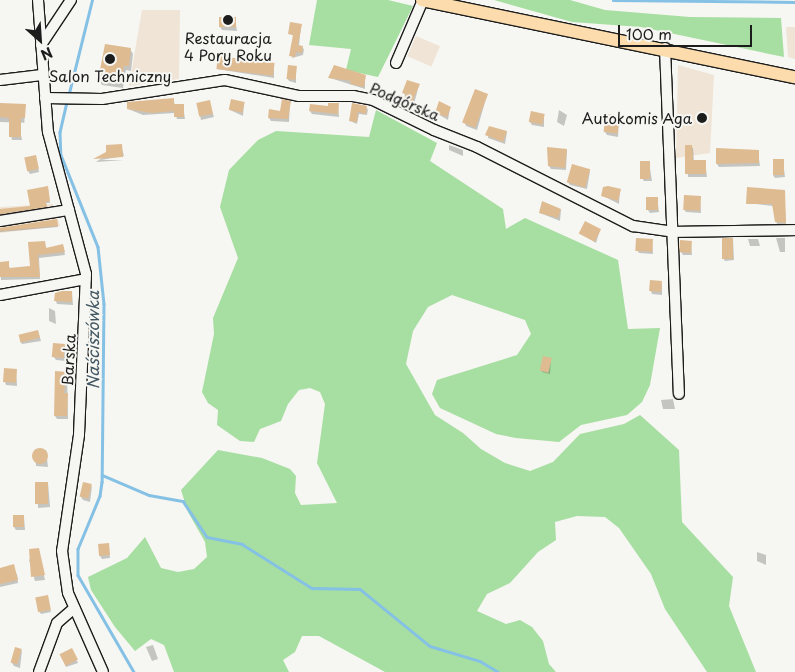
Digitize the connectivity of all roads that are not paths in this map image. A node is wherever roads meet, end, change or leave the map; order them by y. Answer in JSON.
{"nodes":[{"id":1,"x":38,"y":0,"type":"edge"},
{"id":2,"x":71,"y":0,"type":"edge"},
{"id":3,"x":422,"y":0,"type":"edge"},
{"id":4,"x":40,"y":45,"type":"junction"},
{"id":5,"x":665,"y":48,"type":"junction"},
{"id":6,"x":396,"y":63,"type":"dead end"},
{"id":7,"x":42,"y":75,"type":"junction"},
{"id":8,"x":795,"y":77,"type":"edge"},
{"id":9,"x":0,"y":80,"type":"edge"},
{"id":10,"x":45,"y":98,"type":"junction"},
{"id":11,"x":69,"y":210,"type":"junction"},
{"id":12,"x":0,"y":221,"type":"edge"},
{"id":13,"x":795,"y":230,"type":"edge"},
{"id":14,"x":674,"y":232,"type":"junction"},
{"id":15,"x":86,"y":279,"type":"junction"},
{"id":16,"x":0,"y":296,"type":"edge"},
{"id":17,"x":679,"y":394,"type":"dead end"},
{"id":18,"x":74,"y":608,"type":"junction"},
{"id":19,"x":39,"y":672,"type":"edge"},
{"id":20,"x":103,"y":672,"type":"edge"}],
"edges":[{"from":1,"to":4,"type":"street","name":"Barska"},
{"from":2,"to":4,"type":"street"},
{"from":3,"to":5,"type":"main road"},
{"from":3,"to":6,"type":"street"},
{"from":4,"to":7,"type":"street","name":"Barska"},
{"from":5,"to":8,"type":"main road"},
{"from":5,"to":14,"type":"street"},
{"from":7,"to":9,"type":"street"},
{"from":7,"to":10,"type":"street","name":"Barska"},
{"from":10,"to":11,"type":"street","name":"Barska"},
{"from":10,"to":14,"type":"street","name":"Podgórska"},
{"from":11,"to":12,"type":"street"},
{"from":11,"to":15,"type":"street","name":"Barska"},
{"from":13,"to":14,"type":"street","name":"Podgórska"},
{"from":14,"to":17,"type":"street"},
{"from":15,"to":16,"type":"street"},
{"from":15,"to":18,"type":"street","name":"Barska"},
{"from":18,"to":19,"type":"street"},
{"from":18,"to":20,"type":"street","name":"Barska"}]}
